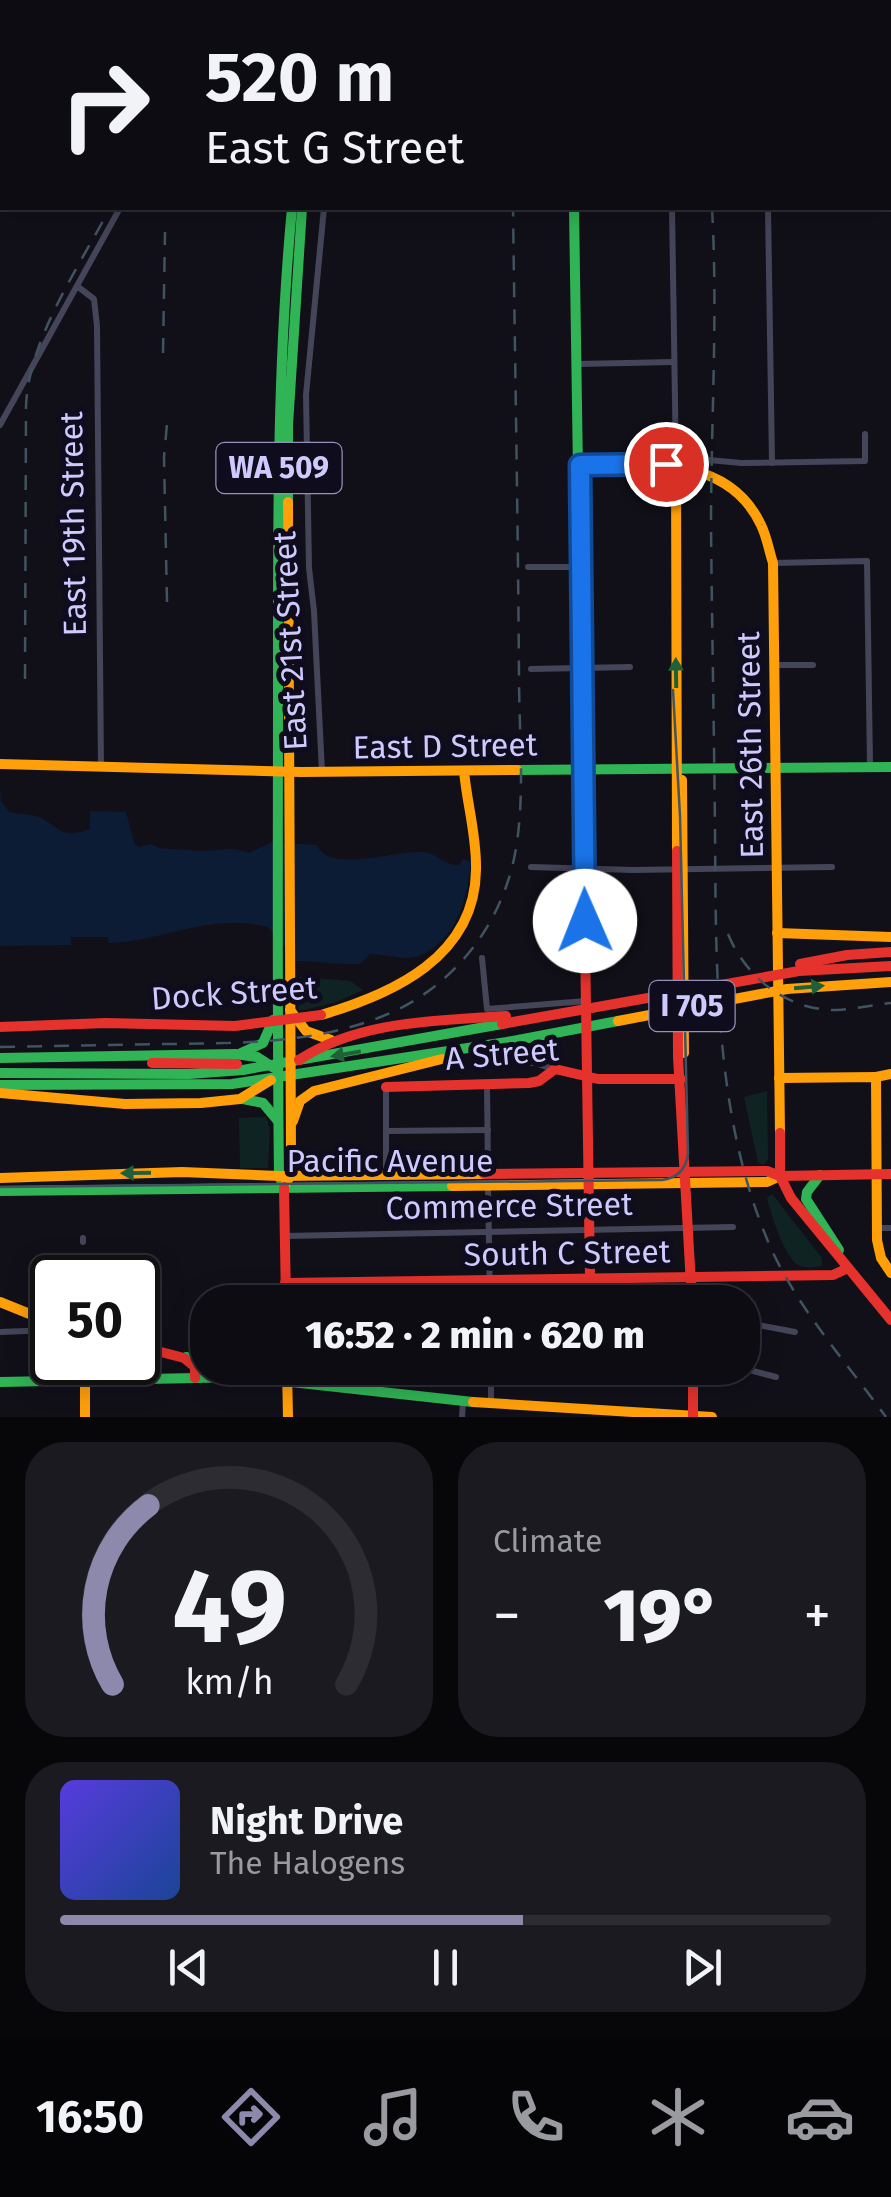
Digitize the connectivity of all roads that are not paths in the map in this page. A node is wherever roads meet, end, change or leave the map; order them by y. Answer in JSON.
{"nodes":[{"id":1,"x":119,"y":210,"type":"edge"},
{"id":2,"x":290,"y":210,"type":"edge"},
{"id":3,"x":302,"y":210,"type":"edge"},
{"id":4,"x":324,"y":210,"type":"edge"},
{"id":5,"x":574,"y":210,"type":"edge"},
{"id":6,"x":672,"y":210,"type":"edge"},
{"id":7,"x":768,"y":210,"type":"edge"},
{"id":8,"x":77,"y":286,"type":"junction"},
{"id":9,"x":674,"y":362,"type":"junction"},
{"id":10,"x":578,"y":364,"type":"junction"},
{"id":11,"x":0,"y":425,"type":"edge"},
{"id":12,"x":865,"y":434,"type":"dead end"},
{"id":13,"x":772,"y":463,"type":"junction"},
{"id":14,"x":580,"y":465,"type":"junction"},
{"id":15,"x":676,"y":465,"type":"junction"},
{"id":16,"x":701,"y":470,"type":"junction"},
{"id":17,"x":773,"y":562,"type":"junction"},
{"id":18,"x":528,"y":567,"type":"dead end"},
{"id":19,"x":580,"y":567,"type":"junction"},
{"id":20,"x":813,"y":664,"type":"dead end"},
{"id":21,"x":774,"y":666,"type":"junction"},
{"id":22,"x":630,"y":667,"type":"dead end"},
{"id":23,"x":582,"y":668,"type":"junction"},
{"id":24,"x":531,"y":669,"type":"dead end"},
{"id":25,"x":283,"y":729,"type":"junction"},
{"id":26,"x":0,"y":764,"type":"edge"},
{"id":27,"x":891,"y":767,"type":"edge"},
{"id":28,"x":776,"y":768,"type":"junction"},
{"id":29,"x":870,"y":768,"type":"junction"},
{"id":30,"x":101,"y":770,"type":"junction"},
{"id":31,"x":583,"y":770,"type":"junction"},
{"id":32,"x":676,"y":770,"type":"junction"},
{"id":33,"x":464,"y":771,"type":"junction"},
{"id":34,"x":326,"y":772,"type":"junction"},
{"id":35,"x":832,"y":867,"type":"dead end"},
{"id":36,"x":531,"y":868,"type":"dead end"},
{"id":37,"x":777,"y":868,"type":"junction"},
{"id":38,"x":584,"y":870,"type":"junction"},
{"id":39,"x":680,"y":870,"type":"junction"},
{"id":40,"x":777,"y":935,"type":"junction"},
{"id":41,"x":891,"y":936,"type":"edge"},
{"id":42,"x":891,"y":952,"type":"edge"},
{"id":43,"x":482,"y":958,"type":"dead end"},
{"id":44,"x":891,"y":966,"type":"edge"},
{"id":45,"x":887,"y":983,"type":"edge"},
{"id":46,"x":707,"y":987,"type":"junction"},
{"id":47,"x":587,"y":1000,"type":"junction"},
{"id":48,"x":282,"y":1007,"type":"junction"},
{"id":49,"x":578,"y":1010,"type":"junction"},
{"id":50,"x":0,"y":1027,"type":"edge"},
{"id":51,"x":333,"y":1040,"type":"junction"},
{"id":52,"x":235,"y":1054,"type":"junction"},
{"id":53,"x":0,"y":1059,"type":"edge"},
{"id":54,"x":422,"y":1060,"type":"junction"},
{"id":55,"x":299,"y":1061,"type":"junction"},
{"id":56,"x":482,"y":1061,"type":"dead end"},
{"id":57,"x":554,"y":1070,"type":"junction"},
{"id":58,"x":283,"y":1071,"type":"junction"},
{"id":59,"x":0,"y":1073,"type":"edge"},
{"id":60,"x":891,"y":1074,"type":"edge"},
{"id":61,"x":588,"y":1076,"type":"junction"},
{"id":62,"x":876,"y":1077,"type":"junction"},
{"id":63,"x":780,"y":1078,"type":"junction"},
{"id":64,"x":681,"y":1079,"type":"junction"},
{"id":65,"x":487,"y":1084,"type":"junction"},
{"id":66,"x":386,"y":1086,"type":"joint"},
{"id":67,"x":0,"y":1089,"type":"edge"},
{"id":68,"x":316,"y":1090,"type":"junction"},
{"id":69,"x":284,"y":1098,"type":"junction"},
{"id":70,"x":240,"y":1099,"type":"junction"},
{"id":71,"x":278,"y":1126,"type":"junction"},
{"id":72,"x":488,"y":1130,"type":"junction"},
{"id":73,"x":386,"y":1131,"type":"junction"},
{"id":74,"x":290,"y":1136,"type":"junction"},
{"id":75,"x":891,"y":1174,"type":"edge"},
{"id":76,"x":386,"y":1175,"type":"junction"},
{"id":77,"x":820,"y":1175,"type":"junction"},
{"id":78,"x":877,"y":1175,"type":"junction"},
{"id":79,"x":780,"y":1176,"type":"junction"},
{"id":80,"x":684,"y":1177,"type":"junction"},
{"id":81,"x":0,"y":1178,"type":"edge"},
{"id":82,"x":280,"y":1179,"type":"junction"},
{"id":83,"x":588,"y":1179,"type":"junction"},
{"id":84,"x":488,"y":1180,"type":"junction"},
{"id":85,"x":0,"y":1191,"type":"edge"},
{"id":86,"x":690,"y":1227,"type":"junction"},
{"id":87,"x":733,"y":1227,"type":"dead end"},
{"id":88,"x":877,"y":1228,"type":"junction"},
{"id":89,"x":891,"y":1228,"type":"edge"},
{"id":90,"x":588,"y":1229,"type":"junction"},
{"id":91,"x":489,"y":1231,"type":"junction"},
{"id":92,"x":285,"y":1236,"type":"junction"},
{"id":93,"x":847,"y":1266,"type":"junction"},
{"id":94,"x":889,"y":1272,"type":"edge"},
{"id":95,"x":692,"y":1276,"type":"junction"},
{"id":96,"x":590,"y":1278,"type":"junction"},
{"id":97,"x":490,"y":1279,"type":"junction"},
{"id":98,"x":286,"y":1282,"type":"joint"},
{"id":99,"x":490,"y":1285,"type":"edge"},
{"id":100,"x":590,"y":1285,"type":"edge"},
{"id":101,"x":692,"y":1285,"type":"edge"},
{"id":102,"x":0,"y":1302,"type":"edge"},
{"id":103,"x":30,"y":1316,"type":"edge"},
{"id":104,"x":891,"y":1320,"type":"edge"},
{"id":105,"x":760,"y":1325,"type":"edge"},
{"id":106,"x":30,"y":1329,"type":"edge"},
{"id":107,"x":0,"y":1332,"type":"edge"},
{"id":108,"x":795,"y":1332,"type":"dead end"},
{"id":109,"x":160,"y":1351,"type":"edge"},
{"id":110,"x":180,"y":1356,"type":"junction"},
{"id":111,"x":190,"y":1358,"type":"edge"},
{"id":112,"x":190,"y":1362,"type":"edge"},
{"id":113,"x":760,"y":1373,"type":"edge"},
{"id":114,"x":776,"y":1377,"type":"dead end"},
{"id":115,"x":190,"y":1378,"type":"edge"},
{"id":116,"x":160,"y":1379,"type":"edge"},
{"id":117,"x":30,"y":1381,"type":"edge"},
{"id":118,"x":0,"y":1382,"type":"edge"},
{"id":119,"x":85,"y":1385,"type":"edge"},
{"id":120,"x":288,"y":1385,"type":"edge"},
{"id":121,"x":314,"y":1385,"type":"edge"},
{"id":122,"x":491,"y":1385,"type":"edge"},
{"id":123,"x":693,"y":1385,"type":"edge"},
{"id":124,"x":464,"y":1402,"type":"junction"},
{"id":125,"x":491,"y":1404,"type":"junction"},
{"id":126,"x":693,"y":1416,"type":"edge"},
{"id":127,"x":86,"y":1417,"type":"edge"},
{"id":128,"x":288,"y":1417,"type":"edge"},
{"id":129,"x":462,"y":1417,"type":"edge"},
{"id":130,"x":712,"y":1417,"type":"edge"}],
"edges":[{"from":1,"to":8,"type":"street"},
{"from":2,"to":25,"type":"main road","number":"WA 509"},
{"from":3,"to":25,"type":"main road","number":"WA 509"},
{"from":4,"to":34,"type":"street","name":"East 21st Street"},
{"from":5,"to":10,"type":"main road"},
{"from":6,"to":9,"type":"street"},
{"from":7,"to":13,"type":"street"},
{"from":8,"to":11,"type":"street"},
{"from":8,"to":30,"type":"street","name":"East 19th Street"},
{"from":9,"to":10,"type":"street"},
{"from":9,"to":15,"type":"street"},
{"from":10,"to":14,"type":"main road"},
{"from":12,"to":13,"type":"street"},
{"from":13,"to":16,"type":"street"},
{"from":14,"to":15,"type":"main road","name":"East 26th Street"},
{"from":14,"to":19,"type":"main road"},
{"from":15,"to":16,"type":"main road","name":"East 26th Street"},
{"from":32,"to":15,"type":"main road","one_way":true},
{"from":16,"to":17,"type":"main road","name":"East 26th Street"},
{"from":17,"to":21,"type":"main road","name":"East 26th Street"},
{"from":17,"to":29,"type":"street"},
{"from":18,"to":19,"type":"street"},
{"from":19,"to":23,"type":"main road"},
{"from":20,"to":21,"type":"street"},
{"from":21,"to":28,"type":"main road","name":"East 26th Street"},
{"from":22,"to":23,"type":"street"},
{"from":23,"to":24,"type":"street"},
{"from":23,"to":31,"type":"main road"},
{"from":25,"to":48,"type":"main road","number":"WA 509"},
{"from":26,"to":30,"type":"main road","name":"East D Street"},
{"from":27,"to":29,"type":"main road","name":"East D Street"},
{"from":28,"to":29,"type":"main road","name":"East D Street"},
{"from":28,"to":32,"type":"main road","name":"East D Street"},
{"from":28,"to":37,"type":"main road","name":"East 26th Street"},
{"from":30,"to":34,"type":"main road","name":"East D Street"},
{"from":31,"to":32,"type":"main road","name":"East D Street"},
{"from":31,"to":33,"type":"main road","name":"East D Street"},
{"from":31,"to":38,"type":"main road"},
{"from":32,"to":39,"type":"main road"},
{"from":33,"to":34,"type":"main road","name":"East D Street"},
{"from":33,"to":50,"type":"main road","name":"Dock Street"},
{"from":35,"to":37,"type":"street"},
{"from":36,"to":38,"type":"street"},
{"from":37,"to":39,"type":"street"},
{"from":37,"to":40,"type":"main road","name":"East 26th Street"},
{"from":38,"to":39,"type":"street"},
{"from":38,"to":47,"type":"main road"},
{"from":39,"to":64,"type":"main road"},
{"from":40,"to":41,"type":"main road"},
{"from":40,"to":63,"type":"main road","name":"East 26th Street"},
{"from":42,"to":46,"type":"main road","number":"I 705"},
{"from":43,"to":47,"type":"street"},
{"from":44,"to":46,"type":"main road"},
{"from":54,"to":45,"type":"main road","number":"I 705","one_way":true},
{"from":46,"to":49,"type":"main road","number":"I 705"},
{"from":47,"to":61,"type":"main road"},
{"from":48,"to":51,"type":"main road"},
{"from":48,"to":52,"type":"main road"},
{"from":48,"to":58,"type":"main road","number":"WA 509"},
{"from":49,"to":51,"type":"main road"},
{"from":49,"to":55,"type":"main road","number":"I 705","one_way":true},
{"from":51,"to":58,"type":"main road"},
{"from":52,"to":53,"type":"main road"},
{"from":52,"to":58,"type":"main road"},
{"from":53,"to":55,"type":"main road","number":"I 705"},
{"from":54,"to":67,"type":"main road","number":"I 705"},
{"from":54,"to":68,"type":"main road"},
{"from":55,"to":59,"type":"main road"},
{"from":56,"to":57,"type":"street"},
{"from":57,"to":61,"type":"main road","name":"A Street"},
{"from":57,"to":65,"type":"main road","name":"A Street"},
{"from":58,"to":68,"type":"main road"},
{"from":58,"to":69,"type":"main road","number":"WA 509"},
{"from":58,"to":70,"type":"main road"},
{"from":60,"to":62,"type":"main road"},
{"from":61,"to":64,"type":"main road","name":"A Street"},
{"from":61,"to":83,"type":"main road"},
{"from":62,"to":63,"type":"main road"},
{"from":62,"to":78,"type":"main road"},
{"from":63,"to":79,"type":"main road","name":"East 26th Street"},
{"from":64,"to":80,"type":"main road"},
{"from":65,"to":66,"type":"main road","name":"A Street"},
{"from":65,"to":72,"type":"street"},
{"from":66,"to":73,"type":"street"},
{"from":67,"to":70,"type":"main road"},
{"from":68,"to":74,"type":"main road"},
{"from":69,"to":71,"type":"main road","number":"WA 509"},
{"from":69,"to":74,"type":"main road","number":"WA 509"},
{"from":70,"to":71,"type":"main road"},
{"from":71,"to":82,"type":"main road","number":"WA 509"},
{"from":72,"to":73,"type":"street"},
{"from":72,"to":84,"type":"street"},
{"from":73,"to":76,"type":"street"},
{"from":74,"to":82,"type":"main road","number":"WA 509"},
{"from":75,"to":78,"type":"main road","name":"Pacific Avenue"},
{"from":76,"to":82,"type":"main road","name":"Pacific Avenue"},
{"from":76,"to":84,"type":"main road","name":"Pacific Avenue"},
{"from":77,"to":78,"type":"main road","name":"Pacific Avenue"},
{"from":77,"to":79,"type":"main road","name":"Pacific Avenue"},
{"from":77,"to":93,"type":"main road"},
{"from":78,"to":88,"type":"main road"},
{"from":79,"to":80,"type":"main road","name":"Pacific Avenue"},
{"from":79,"to":93,"type":"main road"},
{"from":80,"to":83,"type":"main road","name":"Pacific Avenue"},
{"from":80,"to":86,"type":"main road"},
{"from":82,"to":81,"type":"main road","name":"Pacific Avenue","one_way":true},
{"from":82,"to":84,"type":"main road","name":"Pacific Avenue"},
{"from":82,"to":85,"type":"main road","name":"Pacific Avenue"},
{"from":82,"to":92,"type":"main road"},
{"from":83,"to":84,"type":"main road","name":"Pacific Avenue"},
{"from":83,"to":90,"type":"main road"},
{"from":84,"to":91,"type":"street"},
{"from":86,"to":87,"type":"street","name":"Commerce Street"},
{"from":86,"to":90,"type":"street","name":"Commerce Street"},
{"from":86,"to":95,"type":"main road"},
{"from":88,"to":89,"type":"street"},
{"from":88,"to":94,"type":"main road"},
{"from":90,"to":91,"type":"street","name":"Commerce Street"},
{"from":90,"to":96,"type":"main road"},
{"from":91,"to":92,"type":"street","name":"Commerce Street"},
{"from":91,"to":97,"type":"street"},
{"from":92,"to":98,"type":"main road"},
{"from":93,"to":95,"type":"main road","name":"South C Street"},
{"from":93,"to":104,"type":"main road"},
{"from":95,"to":96,"type":"main road","name":"South C Street"},
{"from":95,"to":101,"type":"main road"},
{"from":96,"to":97,"type":"main road","name":"South C Street"},
{"from":96,"to":100,"type":"street"},
{"from":97,"to":98,"type":"main road","name":"South C Street"},
{"from":97,"to":99,"type":"street"},
{"from":102,"to":103,"type":"main road"},
{"from":105,"to":108,"type":"street"},
{"from":106,"to":107,"type":"street"},
{"from":109,"to":110,"type":"main road"},
{"from":110,"to":111,"type":"main road"},
{"from":110,"to":112,"type":"main road"},
{"from":113,"to":114,"type":"street"},
{"from":115,"to":116,"type":"main road"},
{"from":117,"to":118,"type":"main road"},
{"from":119,"to":127,"type":"main road"},
{"from":120,"to":128,"type":"main road"},
{"from":121,"to":124,"type":"main road"},
{"from":122,"to":125,"type":"street"},
{"from":123,"to":126,"type":"main road"},
{"from":124,"to":125,"type":"main road"},
{"from":124,"to":129,"type":"street"},
{"from":125,"to":126,"type":"main road"},
{"from":126,"to":130,"type":"main road"}]}
